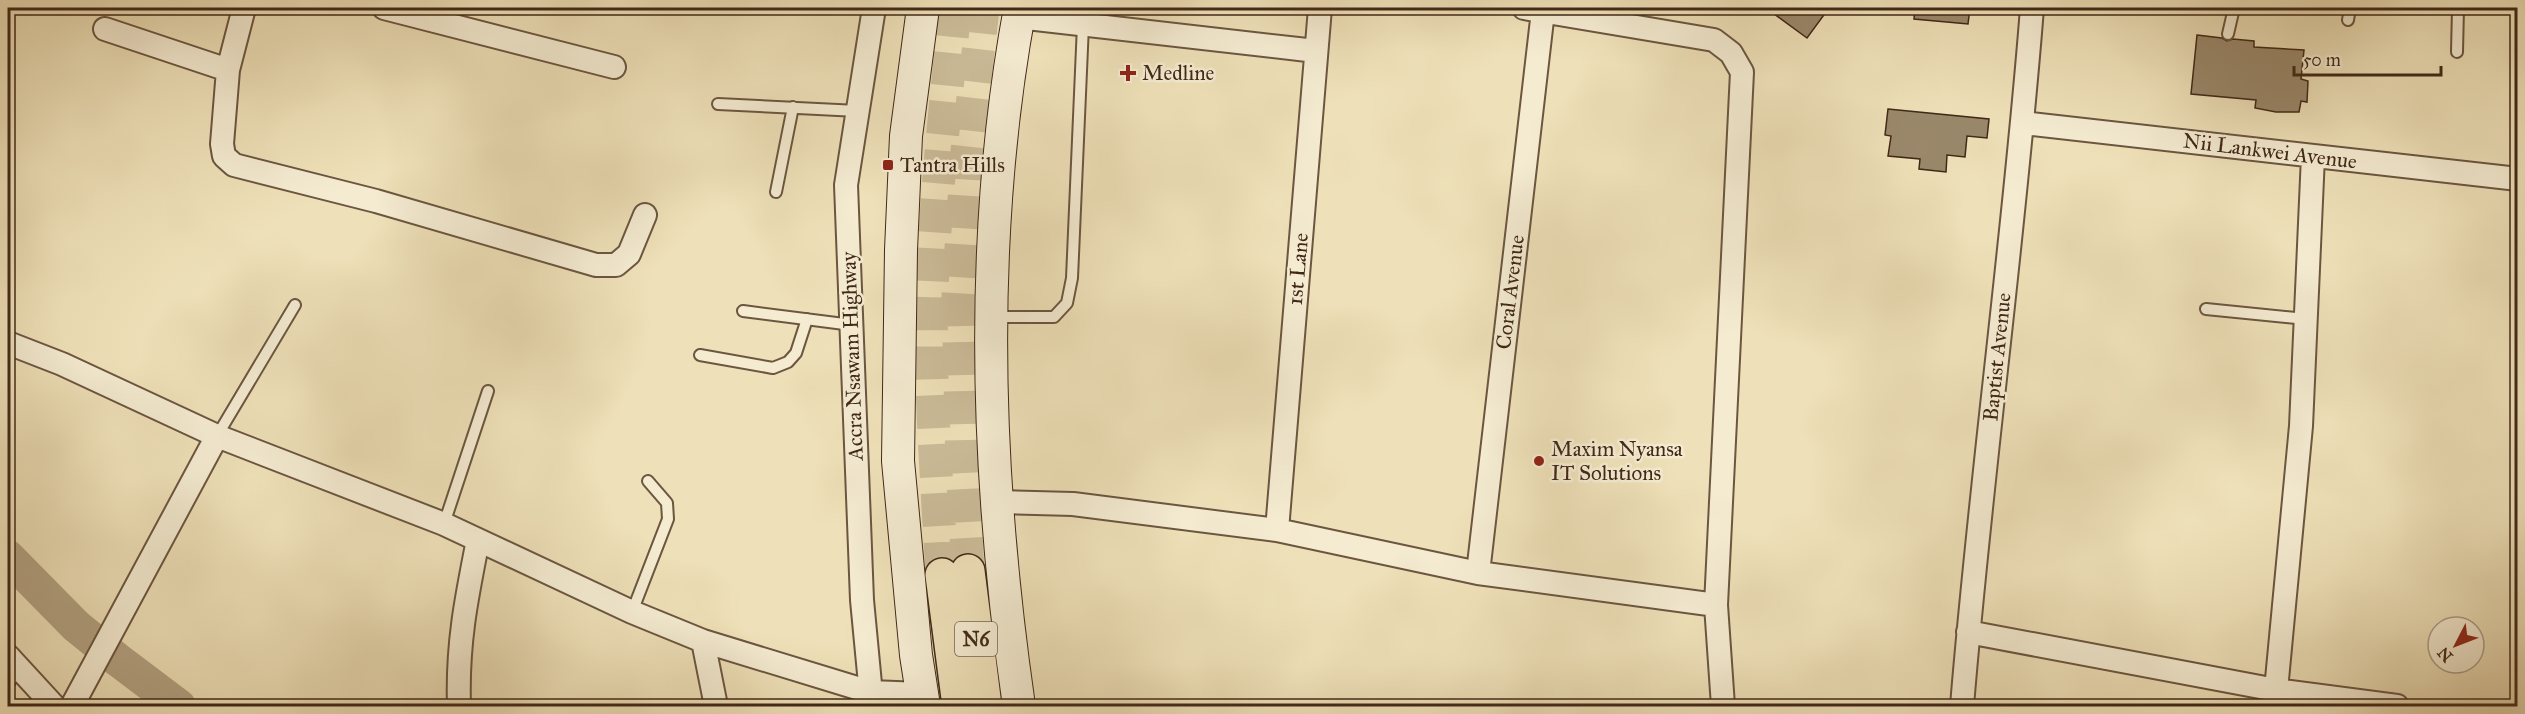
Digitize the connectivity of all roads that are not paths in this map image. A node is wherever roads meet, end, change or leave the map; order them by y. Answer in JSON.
{"nodes":[{"id":1,"x":244,"y":8,"type":"edge"},
{"id":2,"x":384,"y":8,"type":"edge"},
{"id":3,"x":874,"y":8,"type":"edge"},
{"id":4,"x":923,"y":8,"type":"edge"},
{"id":5,"x":1320,"y":8,"type":"edge"},
{"id":6,"x":2032,"y":8,"type":"edge"},
{"id":7,"x":2234,"y":8,"type":"edge"},
{"id":8,"x":2350,"y":8,"type":"edge"},
{"id":9,"x":2458,"y":8,"type":"edge"},
{"id":10,"x":1534,"y":9,"type":"edge"},
{"id":11,"x":1019,"y":12,"type":"edge"},
{"id":12,"x":1073,"y":18,"type":"edge"},
{"id":13,"x":2348,"y":20,"type":"dead end"},
{"id":14,"x":105,"y":29,"type":"dead end"},
{"id":15,"x":2228,"y":34,"type":"dead end"},
{"id":16,"x":1316,"y":51,"type":"junction"},
{"id":17,"x":2457,"y":52,"type":"dead end"},
{"id":18,"x":614,"y":67,"type":"dead end"},
{"id":19,"x":228,"y":70,"type":"junction"},
{"id":20,"x":718,"y":104,"type":"dead end"},
{"id":21,"x":792,"y":107,"type":"junction"},
{"id":22,"x":858,"y":111,"type":"junction"},
{"id":23,"x":2023,"y":123,"type":"junction"},
{"id":24,"x":2313,"y":156,"type":"junction"},
{"id":25,"x":2517,"y":179,"type":"edge"},
{"id":26,"x":776,"y":192,"type":"dead end"},
{"id":27,"x":645,"y":215,"type":"dead end"},
{"id":28,"x":295,"y":305,"type":"dead end"},
{"id":29,"x":2206,"y":309,"type":"dead end"},
{"id":30,"x":743,"y":311,"type":"dead end"},
{"id":31,"x":992,"y":317,"type":"junction"},
{"id":32,"x":807,"y":319,"type":"junction"},
{"id":33,"x":2306,"y":319,"type":"junction"},
{"id":34,"x":852,"y":325,"type":"junction"},
{"id":35,"x":8,"y":343,"type":"edge"},
{"id":36,"x":700,"y":355,"type":"dead end"},
{"id":37,"x":488,"y":391,"type":"dead end"},
{"id":38,"x":217,"y":436,"type":"junction"},
{"id":39,"x":648,"y":481,"type":"dead end"},
{"id":40,"x":997,"y":502,"type":"junction"},
{"id":41,"x":444,"y":524,"type":"junction"},
{"id":42,"x":1277,"y":530,"type":"junction"},
{"id":43,"x":478,"y":540,"type":"junction"},
{"id":44,"x":1478,"y":573,"type":"junction"},
{"id":45,"x":1716,"y":605,"type":"junction"},
{"id":46,"x":632,"y":612,"type":"junction"},
{"id":47,"x":1968,"y":632,"type":"junction"},
{"id":48,"x":703,"y":641,"type":"junction"},
{"id":49,"x":12,"y":670,"type":"edge"},
{"id":50,"x":2276,"y":690,"type":"junction"},
{"id":51,"x":871,"y":699,"type":"edge"},
{"id":52,"x":923,"y":700,"type":"edge"},
{"id":53,"x":54,"y":706,"type":"edge"},
{"id":54,"x":72,"y":706,"type":"edge"},
{"id":55,"x":459,"y":706,"type":"edge"},
{"id":56,"x":716,"y":706,"type":"edge"},
{"id":57,"x":959,"y":706,"type":"edge"},
{"id":58,"x":985,"y":706,"type":"edge"},
{"id":59,"x":1019,"y":706,"type":"edge"},
{"id":60,"x":1723,"y":706,"type":"edge"},
{"id":61,"x":1962,"y":706,"type":"edge"},
{"id":62,"x":2397,"y":706,"type":"edge"}],
"edges":[{"from":1,"to":19,"type":"street"},
{"from":2,"to":18,"type":"street"},
{"from":3,"to":22,"type":"street","name":"Accra Nsawam Highway"},
{"from":4,"to":52,"type":"main road"},
{"from":5,"to":16,"type":"street","name":"1st Lane"},
{"from":6,"to":23,"type":"street","name":"Baptist Avenue"},
{"from":7,"to":15,"type":"lane"},
{"from":8,"to":13,"type":"lane"},
{"from":9,"to":17,"type":"lane"},
{"from":10,"to":44,"type":"street","name":"Coral Avenue"},
{"from":10,"to":45,"type":"street"},
{"from":11,"to":12,"type":"street"},
{"from":11,"to":31,"type":"main road"},
{"from":12,"to":16,"type":"street"},
{"from":12,"to":31,"type":"lane"},
{"from":14,"to":19,"type":"street"},
{"from":16,"to":42,"type":"street","name":"1st Lane"},
{"from":19,"to":27,"type":"street"},
{"from":20,"to":21,"type":"lane"},
{"from":21,"to":22,"type":"lane"},
{"from":21,"to":26,"type":"lane"},
{"from":22,"to":34,"type":"street","name":"Accra Nsawam Highway"},
{"from":23,"to":24,"type":"street","name":"Nii Lankwei Avenue"},
{"from":23,"to":47,"type":"street","name":"Baptist Avenue"},
{"from":24,"to":25,"type":"street","name":"Nii Lankwei Avenue"},
{"from":24,"to":33,"type":"street"},
{"from":28,"to":38,"type":"lane"},
{"from":29,"to":33,"type":"lane"},
{"from":30,"to":32,"type":"lane"},
{"from":31,"to":40,"type":"main road"},
{"from":32,"to":34,"type":"lane"},
{"from":32,"to":36,"type":"lane"},
{"from":33,"to":50,"type":"street"},
{"from":34,"to":51,"type":"street","name":"Accra Nsawam Highway"},
{"from":35,"to":38,"type":"street"},
{"from":37,"to":41,"type":"lane"},
{"from":38,"to":41,"type":"street"},
{"from":38,"to":54,"type":"street"},
{"from":39,"to":46,"type":"lane"},
{"from":40,"to":42,"type":"street"},
{"from":40,"to":59,"type":"main road"},
{"from":41,"to":43,"type":"street"},
{"from":42,"to":44,"type":"street"},
{"from":43,"to":46,"type":"street"},
{"from":43,"to":55,"type":"street"},
{"from":44,"to":45,"type":"street"},
{"from":45,"to":60,"type":"street"},
{"from":46,"to":48,"type":"street"},
{"from":47,"to":50,"type":"street"},
{"from":47,"to":61,"type":"street","name":"Baptist Avenue"},
{"from":48,"to":51,"type":"street"},
{"from":48,"to":56,"type":"street"},
{"from":49,"to":53,"type":"street"},
{"from":50,"to":62,"type":"street"},
{"from":51,"to":52,"type":"street"},
{"from":57,"to":58,"type":"highway","number":"N6"}]}
